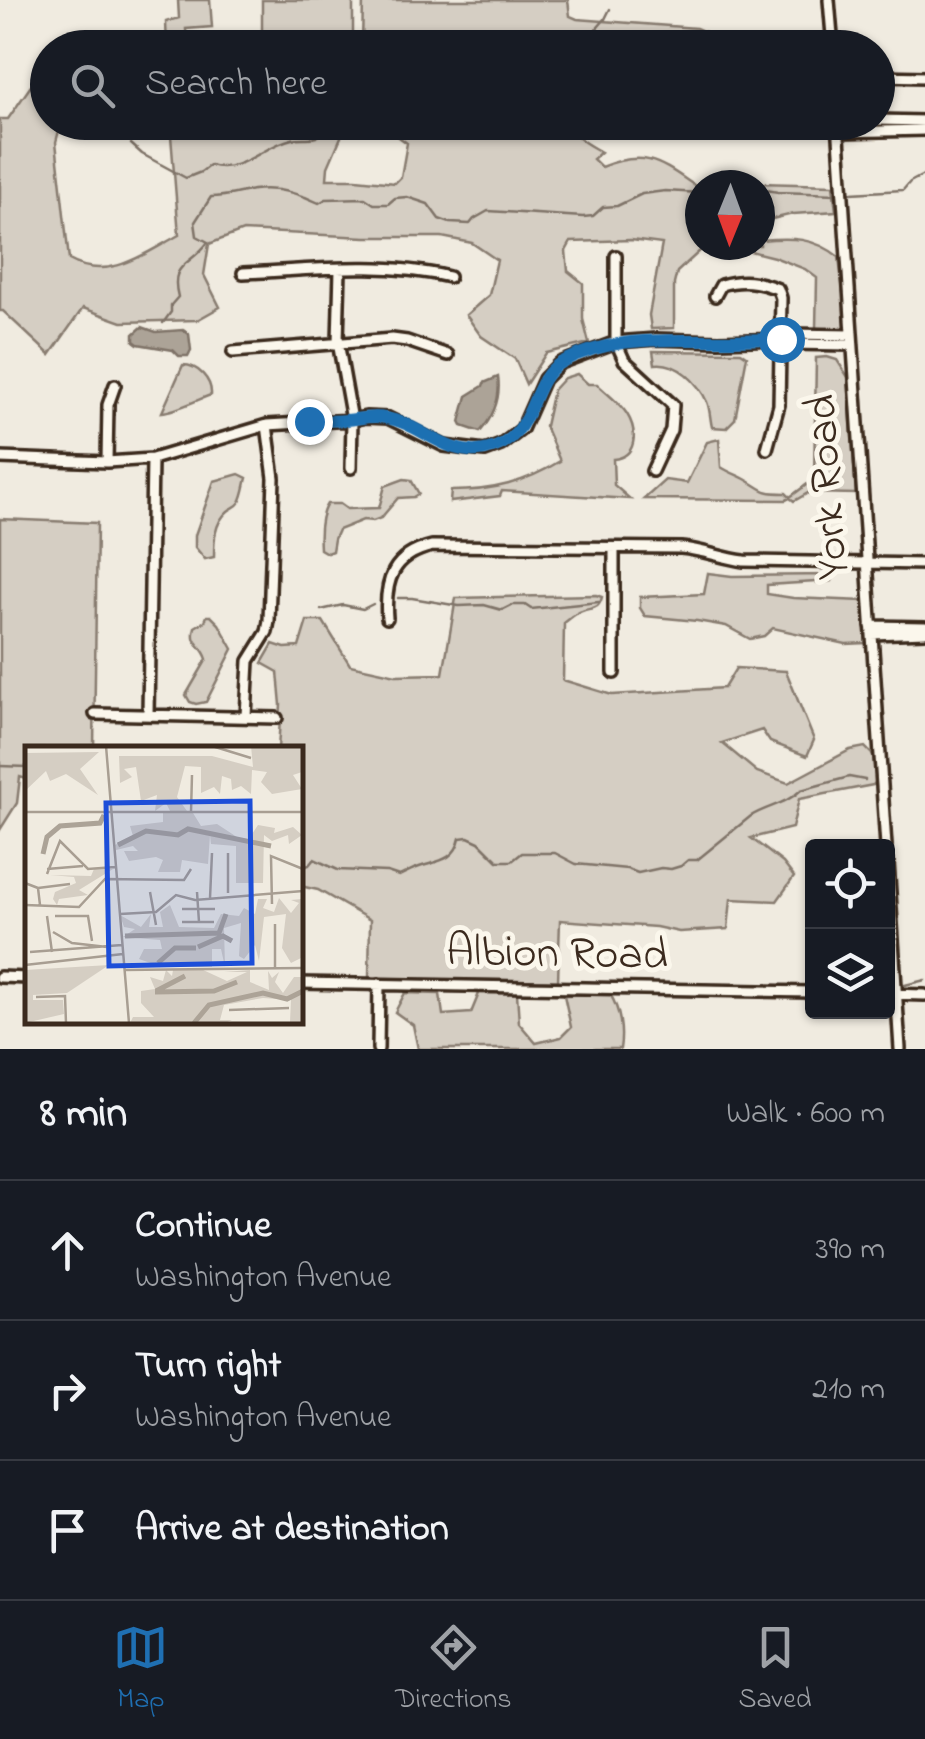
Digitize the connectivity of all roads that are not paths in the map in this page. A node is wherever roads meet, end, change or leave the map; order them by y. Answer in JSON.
{"nodes":[{"id":1,"x":829,"y":0,"type":"edge"},
{"id":2,"x":832,"y":30,"type":"edge"},
{"id":3,"x":895,"y":76,"type":"edge"},
{"id":4,"x":925,"y":77,"type":"edge"},
{"id":5,"x":895,"y":120,"type":"edge"},
{"id":6,"x":925,"y":120,"type":"edge"},
{"id":7,"x":895,"y":129,"type":"edge"},
{"id":8,"x":925,"y":130,"type":"edge"},
{"id":9,"x":840,"y":140,"type":"edge"},
{"id":10,"x":616,"y":256,"type":"dead end"},
{"id":11,"x":340,"y":269,"type":"junction"},
{"id":12,"x":243,"y":273,"type":"dead end"},
{"id":13,"x":449,"y":277,"type":"dead end"},
{"id":14,"x":715,"y":296,"type":"dead end"},
{"id":15,"x":781,"y":339,"type":"junction"},
{"id":16,"x":851,"y":340,"type":"junction"},
{"id":17,"x":338,"y":342,"type":"junction"},
{"id":18,"x":616,"y":342,"type":"junction"},
{"id":19,"x":234,"y":352,"type":"dead end"},
{"id":20,"x":448,"y":355,"type":"dead end"},
{"id":21,"x":115,"y":385,"type":"dead end"},
{"id":22,"x":352,"y":420,"type":"junction"},
{"id":23,"x":267,"y":425,"type":"junction"},
{"id":24,"x":767,"y":449,"type":"dead end"},
{"id":25,"x":0,"y":458,"type":"edge"},
{"id":26,"x":152,"y":459,"type":"junction"},
{"id":27,"x":107,"y":462,"type":"junction"},
{"id":28,"x":352,"y":468,"type":"dead end"},
{"id":29,"x":652,"y":472,"type":"dead end"},
{"id":30,"x":614,"y":548,"type":"junction"},
{"id":31,"x":867,"y":564,"type":"junction"},
{"id":32,"x":925,"y":564,"type":"edge"},
{"id":33,"x":387,"y":618,"type":"dead end"},
{"id":34,"x":925,"y":629,"type":"edge"},
{"id":35,"x":871,"y":630,"type":"junction"},
{"id":36,"x":614,"y":672,"type":"dead end"},
{"id":37,"x":95,"y":714,"type":"dead end"},
{"id":38,"x":148,"y":715,"type":"junction"},
{"id":39,"x":246,"y":716,"type":"junction"},
{"id":40,"x":277,"y":718,"type":"dead end"},
{"id":41,"x":886,"y":839,"type":"edge"},
{"id":42,"x":302,"y":982,"type":"edge"},
{"id":43,"x":379,"y":984,"type":"junction"},
{"id":44,"x":805,"y":992,"type":"edge"},
{"id":45,"x":895,"y":994,"type":"edge"},
{"id":46,"x":925,"y":994,"type":"edge"},
{"id":47,"x":895,"y":1015,"type":"edge"},
{"id":48,"x":378,"y":1049,"type":"edge"},
{"id":49,"x":900,"y":1049,"type":"edge"}],
"edges":[{"from":1,"to":2,"type":"street"},
{"from":3,"to":4,"type":"street"},
{"from":5,"to":6,"type":"street"},
{"from":7,"to":8,"type":"street"},
{"from":9,"to":16,"type":"street","name":"York Road"},
{"from":10,"to":18,"type":"street"},
{"from":11,"to":12,"type":"street"},
{"from":11,"to":13,"type":"street"},
{"from":11,"to":17,"type":"street"},
{"from":14,"to":15,"type":"street"},
{"from":15,"to":16,"type":"street"},
{"from":15,"to":18,"type":"street"},
{"from":15,"to":24,"type":"street"},
{"from":16,"to":31,"type":"street","name":"York Road"},
{"from":17,"to":19,"type":"street"},
{"from":17,"to":20,"type":"street"},
{"from":17,"to":22,"type":"street"},
{"from":18,"to":22,"type":"street"},
{"from":18,"to":29,"type":"street"},
{"from":21,"to":27,"type":"street"},
{"from":22,"to":23,"type":"street"},
{"from":22,"to":28,"type":"street"},
{"from":23,"to":26,"type":"street"},
{"from":23,"to":39,"type":"street"},
{"from":25,"to":27,"type":"street"},
{"from":26,"to":27,"type":"street"},
{"from":26,"to":38,"type":"street"},
{"from":30,"to":31,"type":"street"},
{"from":30,"to":33,"type":"street"},
{"from":30,"to":36,"type":"street"},
{"from":31,"to":32,"type":"street"},
{"from":31,"to":35,"type":"street","name":"York Road"},
{"from":34,"to":35,"type":"street"},
{"from":35,"to":41,"type":"street","name":"York Road"},
{"from":37,"to":38,"type":"street"},
{"from":38,"to":39,"type":"street"},
{"from":39,"to":40,"type":"street"},
{"from":42,"to":43,"type":"street","name":"Albion Road"},
{"from":43,"to":44,"type":"street","name":"Albion Road"},
{"from":43,"to":48,"type":"street"},
{"from":45,"to":46,"type":"street"},
{"from":47,"to":49,"type":"street"}]}
